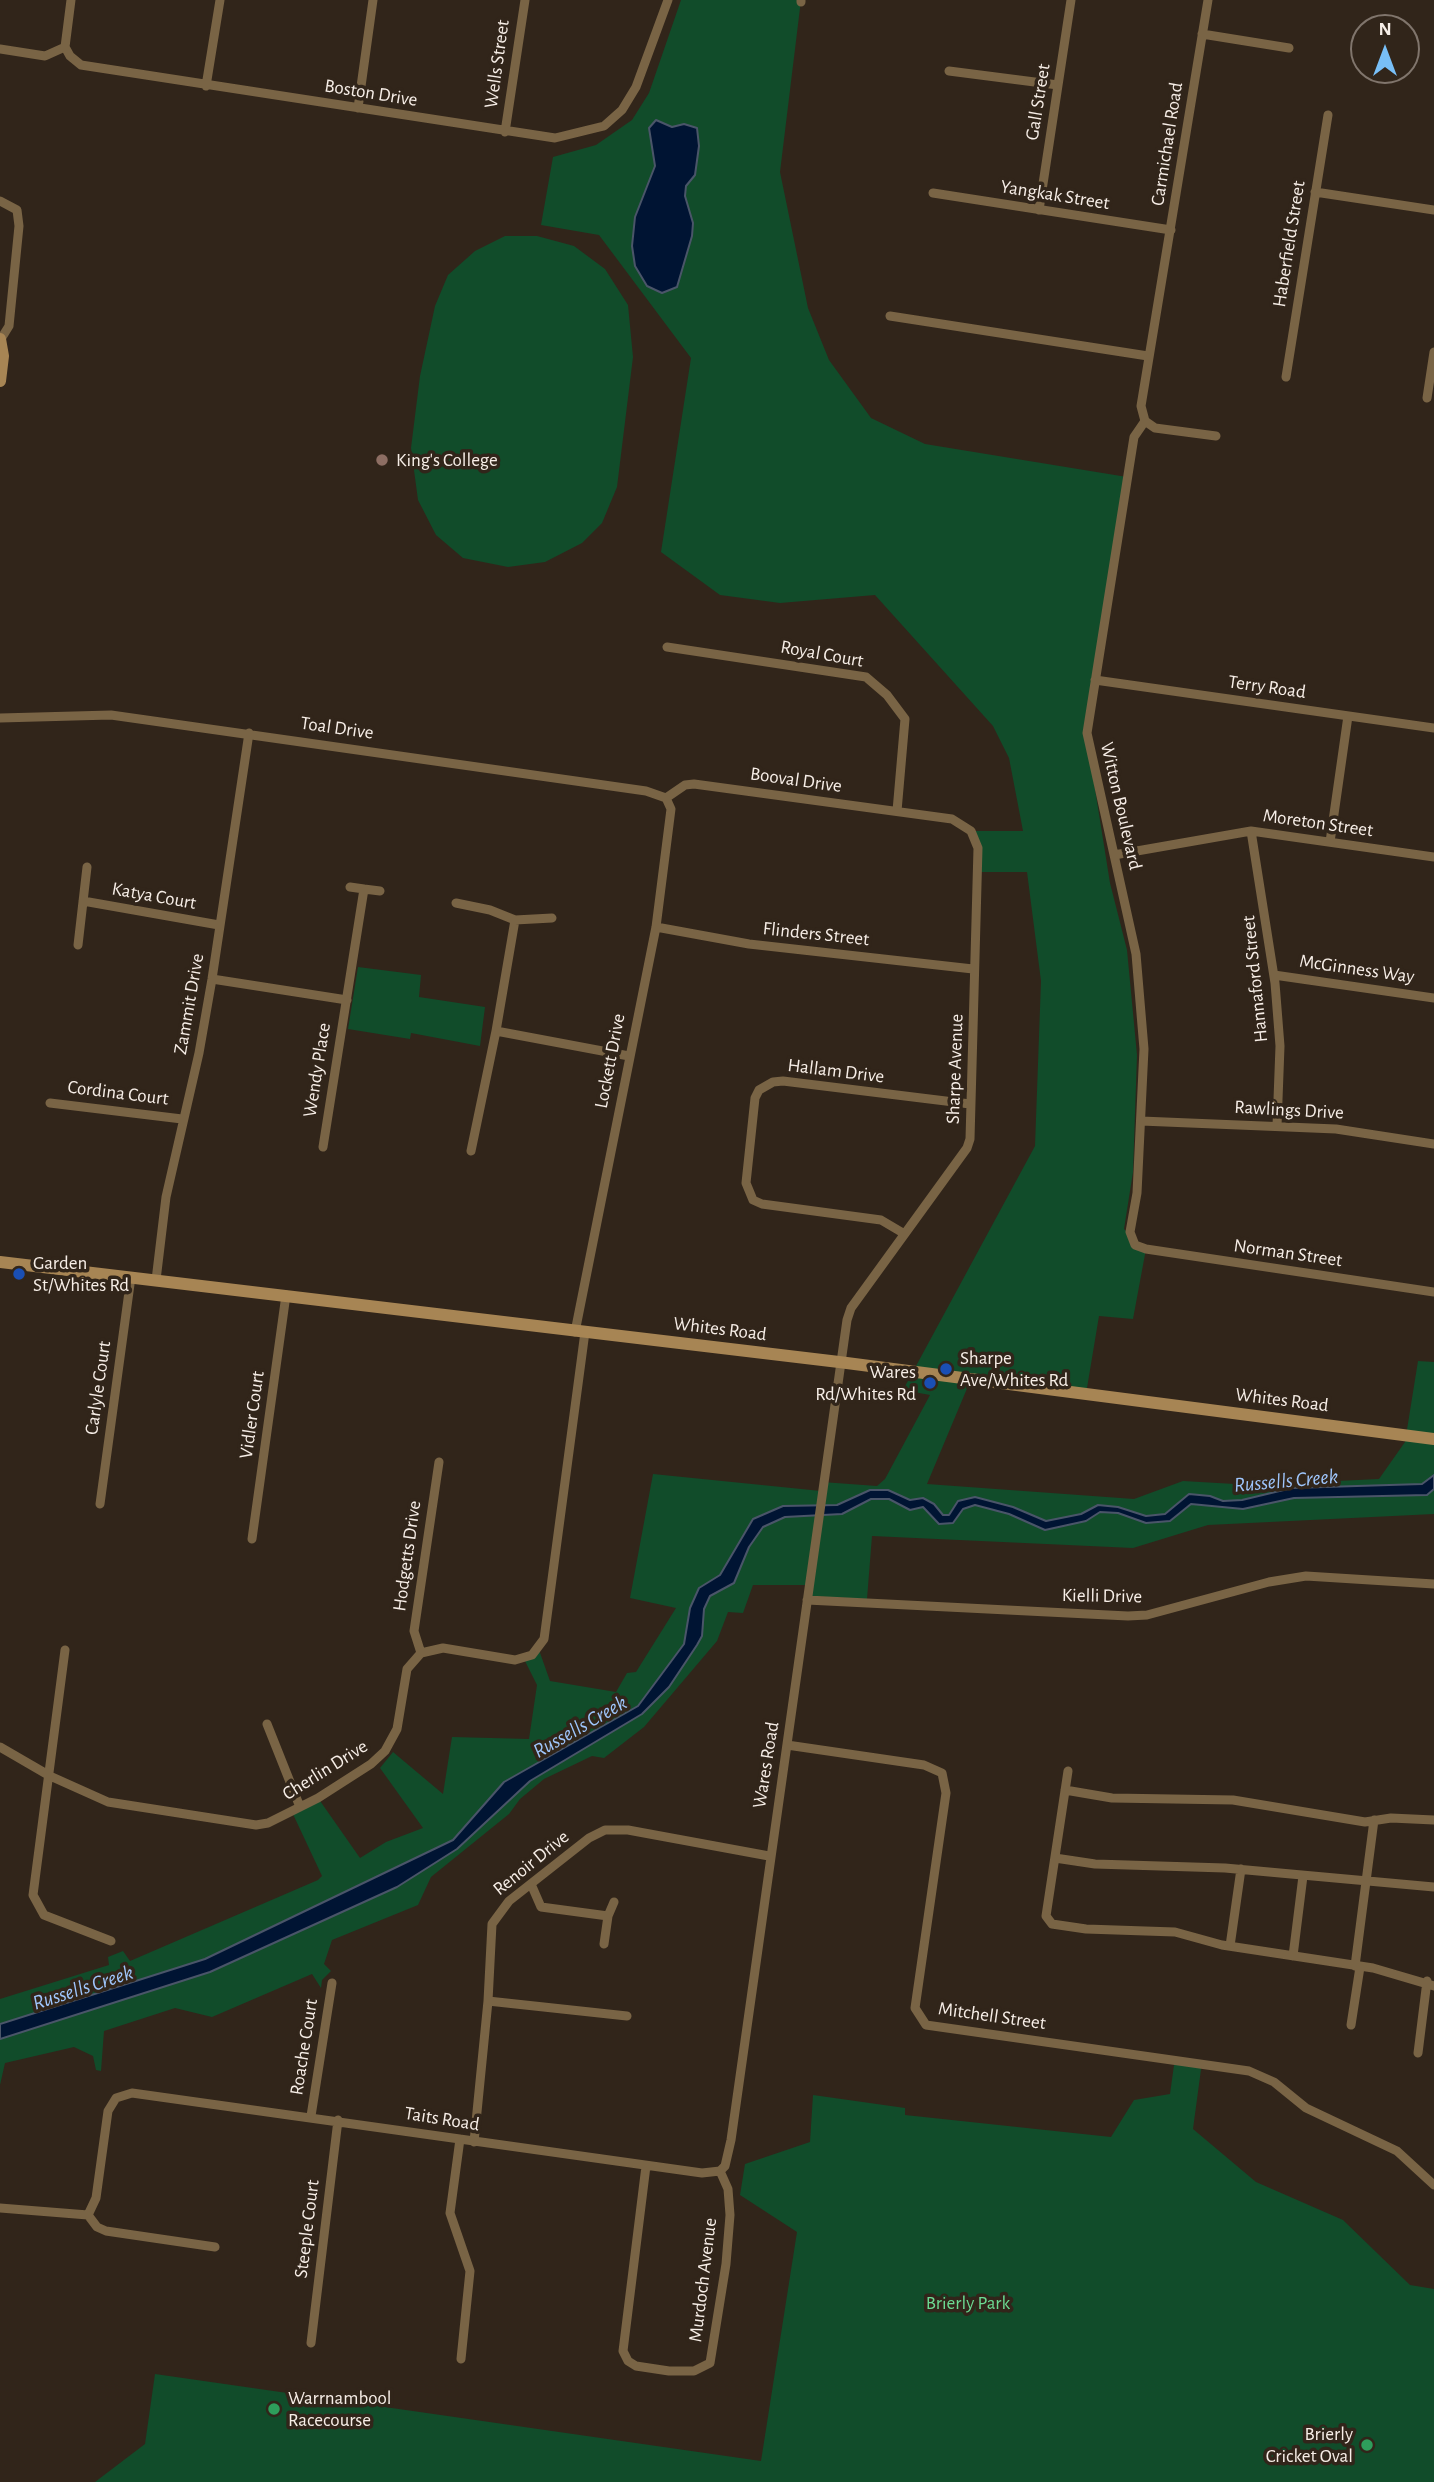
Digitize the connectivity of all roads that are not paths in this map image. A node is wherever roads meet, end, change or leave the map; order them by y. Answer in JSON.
{"nodes":[{"id":1,"x":71,"y":0,"type":"edge"},
{"id":2,"x":220,"y":0,"type":"edge"},
{"id":3,"x":373,"y":0,"type":"edge"},
{"id":4,"x":525,"y":0,"type":"edge"},
{"id":5,"x":668,"y":0,"type":"edge"},
{"id":6,"x":1072,"y":0,"type":"edge"},
{"id":7,"x":1208,"y":0,"type":"edge"},
{"id":8,"x":1202,"y":34,"type":"junction"},
{"id":9,"x":65,"y":47,"type":"junction"},
{"id":10,"x":1289,"y":48,"type":"dead end"},
{"id":11,"x":0,"y":49,"type":"edge"},
{"id":12,"x":948,"y":71,"type":"dead end"},
{"id":13,"x":1058,"y":85,"type":"junction"},
{"id":14,"x":206,"y":86,"type":"junction"},
{"id":15,"x":358,"y":108,"type":"junction"},
{"id":16,"x":1328,"y":115,"type":"dead end"},
{"id":17,"x":505,"y":132,"type":"junction"},
{"id":18,"x":1315,"y":192,"type":"junction"},
{"id":19,"x":933,"y":193,"type":"dead end"},
{"id":20,"x":0,"y":201,"type":"edge"},
{"id":21,"x":1039,"y":210,"type":"junction"},
{"id":22,"x":1434,"y":210,"type":"edge"},
{"id":23,"x":1171,"y":230,"type":"junction"},
{"id":24,"x":1158,"y":294,"type":"joint"},
{"id":25,"x":890,"y":316,"type":"dead end"},
{"id":26,"x":1,"y":339,"type":"edge"},
{"id":27,"x":1434,"y":352,"type":"edge"},
{"id":28,"x":1148,"y":356,"type":"junction"},
{"id":29,"x":1286,"y":377,"type":"dead end"},
{"id":30,"x":0,"y":382,"type":"edge"},
{"id":31,"x":1427,"y":398,"type":"dead end"},
{"id":32,"x":1145,"y":421,"type":"junction"},
{"id":33,"x":1216,"y":436,"type":"dead end"},
{"id":34,"x":667,"y":647,"type":"dead end"},
{"id":35,"x":1095,"y":680,"type":"junction"},
{"id":36,"x":1348,"y":716,"type":"junction"},
{"id":37,"x":0,"y":718,"type":"edge"},
{"id":38,"x":1434,"y":728,"type":"edge"},
{"id":39,"x":248,"y":733,"type":"junction"},
{"id":40,"x":666,"y":798,"type":"junction"},
{"id":41,"x":897,"y":811,"type":"junction"},
{"id":42,"x":925,"y":815,"type":"joint"},
{"id":43,"x":1251,"y":831,"type":"junction"},
{"id":44,"x":1330,"y":842,"type":"junction"},
{"id":45,"x":1114,"y":855,"type":"junction"},
{"id":46,"x":1434,"y":857,"type":"edge"},
{"id":47,"x":88,"y":867,"type":"dead end"},
{"id":48,"x":351,"y":887,"type":"dead end"},
{"id":49,"x":364,"y":889,"type":"junction"},
{"id":50,"x":380,"y":891,"type":"dead end"},
{"id":51,"x":83,"y":901,"type":"junction"},
{"id":52,"x":456,"y":904,"type":"dead end"},
{"id":53,"x":552,"y":918,"type":"dead end"},
{"id":54,"x":515,"y":920,"type":"junction"},
{"id":55,"x":219,"y":925,"type":"junction"},
{"id":56,"x":656,"y":927,"type":"junction"},
{"id":57,"x":78,"y":945,"type":"dead end"},
{"id":58,"x":972,"y":969,"type":"junction"},
{"id":59,"x":1274,"y":975,"type":"junction"},
{"id":60,"x":212,"y":979,"type":"junction"},
{"id":61,"x":1434,"y":998,"type":"edge"},
{"id":62,"x":347,"y":1000,"type":"junction"},
{"id":63,"x":496,"y":1031,"type":"junction"},
{"id":64,"x":629,"y":1056,"type":"junction"},
{"id":65,"x":50,"y":1103,"type":"dead end"},
{"id":66,"x":970,"y":1104,"type":"junction"},
{"id":67,"x":182,"y":1119,"type":"junction"},
{"id":68,"x":1142,"y":1121,"type":"junction"},
{"id":69,"x":1277,"y":1126,"type":"junction"},
{"id":70,"x":1434,"y":1143,"type":"edge"},
{"id":71,"x":323,"y":1147,"type":"dead end"},
{"id":72,"x":471,"y":1151,"type":"dead end"},
{"id":73,"x":903,"y":1233,"type":"junction"},
{"id":74,"x":1137,"y":1247,"type":"joint"},
{"id":75,"x":0,"y":1262,"type":"edge"},
{"id":76,"x":131,"y":1277,"type":"junction"},
{"id":77,"x":156,"y":1280,"type":"junction"},
{"id":78,"x":1434,"y":1292,"type":"edge"},
{"id":79,"x":286,"y":1295,"type":"junction"},
{"id":80,"x":580,"y":1332,"type":"junction"},
{"id":81,"x":839,"y":1362,"type":"junction"},
{"id":82,"x":1434,"y":1439,"type":"edge"},
{"id":83,"x":439,"y":1462,"type":"dead end"},
{"id":84,"x":100,"y":1504,"type":"dead end"},
{"id":85,"x":252,"y":1539,"type":"dead end"},
{"id":86,"x":1434,"y":1584,"type":"edge"},
{"id":87,"x":807,"y":1600,"type":"junction"},
{"id":88,"x":65,"y":1650,"type":"dead end"},
{"id":89,"x":421,"y":1653,"type":"junction"},
{"id":90,"x":267,"y":1724,"type":"dead end"},
{"id":91,"x":787,"y":1745,"type":"junction"},
{"id":92,"x":0,"y":1747,"type":"edge"},
{"id":93,"x":1068,"y":1771,"type":"dead end"},
{"id":94,"x":50,"y":1776,"type":"junction"},
{"id":95,"x":1065,"y":1790,"type":"junction"},
{"id":96,"x":300,"y":1807,"type":"junction"},
{"id":97,"x":1374,"y":1820,"type":"junction"},
{"id":98,"x":1434,"y":1821,"type":"edge"},
{"id":99,"x":769,"y":1856,"type":"junction"},
{"id":100,"x":1055,"y":1858,"type":"junction"},
{"id":101,"x":1241,"y":1870,"type":"junction"},
{"id":102,"x":1303,"y":1876,"type":"junction"},
{"id":103,"x":531,"y":1884,"type":"junction"},
{"id":104,"x":1368,"y":1884,"type":"junction"},
{"id":105,"x":1434,"y":1887,"type":"edge"},
{"id":106,"x":614,"y":1902,"type":"dead end"},
{"id":107,"x":608,"y":1916,"type":"junction"},
{"id":108,"x":111,"y":1941,"type":"dead end"},
{"id":109,"x":604,"y":1944,"type":"dead end"},
{"id":110,"x":1230,"y":1946,"type":"junction"},
{"id":111,"x":1293,"y":1956,"type":"junction"},
{"id":112,"x":1357,"y":1966,"type":"junction"},
{"id":113,"x":332,"y":1983,"type":"dead end"},
{"id":114,"x":1430,"y":1983,"type":"edge"},
{"id":115,"x":488,"y":2001,"type":"junction"},
{"id":116,"x":627,"y":2016,"type":"dead end"},
{"id":117,"x":1351,"y":2025,"type":"dead end"},
{"id":118,"x":1418,"y":2053,"type":"dead end"},
{"id":119,"x":311,"y":2116,"type":"junction"},
{"id":120,"x":338,"y":2120,"type":"junction"},
{"id":121,"x":460,"y":2139,"type":"junction"},
{"id":122,"x":474,"y":2142,"type":"junction"},
{"id":123,"x":646,"y":2166,"type":"junction"},
{"id":124,"x":720,"y":2171,"type":"junction"},
{"id":125,"x":1434,"y":2185,"type":"edge"},
{"id":126,"x":0,"y":2208,"type":"edge"},
{"id":127,"x":88,"y":2215,"type":"junction"},
{"id":128,"x":215,"y":2247,"type":"dead end"},
{"id":129,"x":311,"y":2343,"type":"dead end"},
{"id":130,"x":461,"y":2359,"type":"dead end"}],
"edges":[{"from":1,"to":9,"type":"street"},
{"from":2,"to":14,"type":"street"},
{"from":3,"to":15,"type":"street"},
{"from":4,"to":17,"type":"street","name":"Wells Street"},
{"from":5,"to":17,"type":"street","name":"Boston Drive"},
{"from":6,"to":13,"type":"street","name":"Gall Street"},
{"from":7,"to":8,"type":"street","name":"Carmichael Road"},
{"from":8,"to":10,"type":"street"},
{"from":8,"to":23,"type":"street","name":"Carmichael Road"},
{"from":9,"to":11,"type":"street"},
{"from":9,"to":14,"type":"street","name":"Boston Drive"},
{"from":12,"to":13,"type":"street"},
{"from":13,"to":21,"type":"street","name":"Gall Street"},
{"from":14,"to":15,"type":"street","name":"Boston Drive"},
{"from":15,"to":17,"type":"street","name":"Boston Drive"},
{"from":16,"to":18,"type":"street","name":"Haberfield Street"},
{"from":18,"to":22,"type":"street"},
{"from":18,"to":29,"type":"street","name":"Haberfield Street"},
{"from":19,"to":21,"type":"street","name":"Yangkak Street"},
{"from":20,"to":26,"type":"street"},
{"from":21,"to":23,"type":"street","name":"Yangkak Street"},
{"from":23,"to":24,"type":"street","name":"Carmichael Road"},
{"from":24,"to":28,"type":"street","name":"Witton Boulevard"},
{"from":25,"to":28,"type":"street"},
{"from":26,"to":30,"type":"street"},
{"from":27,"to":31,"type":"street"},
{"from":28,"to":32,"type":"street","name":"Witton Boulevard"},
{"from":32,"to":33,"type":"street"},
{"from":32,"to":35,"type":"street","name":"Witton Boulevard"},
{"from":34,"to":41,"type":"street","name":"Royal Court"},
{"from":35,"to":36,"type":"street","name":"Terry Road"},
{"from":35,"to":45,"type":"street","name":"Witton Boulevard"},
{"from":36,"to":38,"type":"street","name":"Terry Road"},
{"from":36,"to":44,"type":"street"},
{"from":37,"to":39,"type":"street","name":"Toal Drive"},
{"from":39,"to":40,"type":"street","name":"Toal Drive"},
{"from":39,"to":55,"type":"street","name":"Zammit Drive"},
{"from":40,"to":41,"type":"street","name":"Booval Drive"},
{"from":40,"to":56,"type":"street","name":"Lockett Drive"},
{"from":41,"to":42,"type":"street","name":"Booval Drive"},
{"from":42,"to":58,"type":"street","name":"Sharpe Avenue"},
{"from":43,"to":44,"type":"street","name":"Moreton Street"},
{"from":43,"to":45,"type":"street","name":"Moreton Street"},
{"from":43,"to":59,"type":"street","name":"Hannaford Street"},
{"from":44,"to":46,"type":"street","name":"Moreton Street"},
{"from":45,"to":68,"type":"street","name":"Witton Boulevard"},
{"from":47,"to":51,"type":"street","name":"Katya Court"},
{"from":48,"to":49,"type":"street"},
{"from":49,"to":50,"type":"street"},
{"from":49,"to":62,"type":"street","name":"Wendy Place"},
{"from":51,"to":55,"type":"street","name":"Katya Court"},
{"from":51,"to":57,"type":"street","name":"Katya Court"},
{"from":52,"to":54,"type":"street"},
{"from":53,"to":54,"type":"street"},
{"from":54,"to":63,"type":"street"},
{"from":55,"to":60,"type":"street","name":"Zammit Drive"},
{"from":56,"to":58,"type":"street","name":"Flinders Street"},
{"from":56,"to":64,"type":"street","name":"Lockett Drive"},
{"from":58,"to":66,"type":"street","name":"Sharpe Avenue"},
{"from":59,"to":61,"type":"street","name":"McGinness Way"},
{"from":59,"to":69,"type":"street","name":"Hannaford Street"},
{"from":60,"to":62,"type":"street","name":"Wendy Place"},
{"from":60,"to":67,"type":"street","name":"Zammit Drive"},
{"from":62,"to":71,"type":"street","name":"Wendy Place"},
{"from":63,"to":64,"type":"street"},
{"from":63,"to":72,"type":"street"},
{"from":64,"to":80,"type":"street","name":"Lockett Drive"},
{"from":65,"to":67,"type":"street","name":"Cordina Court"},
{"from":66,"to":73,"type":"street","name":"Sharpe Avenue"},
{"from":66,"to":73,"type":"street","name":"Hallam Drive"},
{"from":67,"to":77,"type":"street","name":"Zammit Drive"},
{"from":68,"to":69,"type":"street","name":"Rawlings Drive"},
{"from":68,"to":74,"type":"street","name":"Witton Boulevard"},
{"from":69,"to":70,"type":"street","name":"Rawlings Drive"},
{"from":73,"to":81,"type":"street","name":"Sharpe Avenue"},
{"from":74,"to":78,"type":"street","name":"Norman Street"},
{"from":75,"to":76,"type":"street","name":"Whites Road"},
{"from":76,"to":77,"type":"street","name":"Whites Road"},
{"from":76,"to":84,"type":"street","name":"Carlyle Court"},
{"from":77,"to":79,"type":"street","name":"Whites Road"},
{"from":79,"to":80,"type":"street","name":"Whites Road"},
{"from":79,"to":85,"type":"street","name":"Vidler Court"},
{"from":80,"to":81,"type":"street","name":"Whites Road"},
{"from":80,"to":89,"type":"street"},
{"from":81,"to":82,"type":"street","name":"Whites Road"},
{"from":81,"to":87,"type":"street","name":"Wares Road"},
{"from":83,"to":89,"type":"street","name":"Hodgetts Drive"},
{"from":86,"to":87,"type":"street","name":"Kielli Drive"},
{"from":87,"to":91,"type":"street","name":"Wares Road"},
{"from":88,"to":94,"type":"street"},
{"from":89,"to":96,"type":"street","name":"Cherlin Drive"},
{"from":90,"to":96,"type":"street"},
{"from":91,"to":99,"type":"street","name":"Wares Road"},
{"from":91,"to":125,"type":"street","name":"Mitchell Street"},
{"from":92,"to":94,"type":"street","name":"Cherlin Drive"},
{"from":93,"to":95,"type":"street"},
{"from":94,"to":96,"type":"street","name":"Cherlin Drive"},
{"from":94,"to":108,"type":"street"},
{"from":95,"to":97,"type":"street"},
{"from":95,"to":100,"type":"street"},
{"from":97,"to":98,"type":"street"},
{"from":97,"to":104,"type":"street"},
{"from":99,"to":103,"type":"street","name":"Renoir Drive"},
{"from":99,"to":124,"type":"street","name":"Wares Road"},
{"from":100,"to":101,"type":"street"},
{"from":100,"to":110,"type":"street"},
{"from":101,"to":102,"type":"street"},
{"from":101,"to":110,"type":"street"},
{"from":102,"to":104,"type":"street"},
{"from":102,"to":111,"type":"street"},
{"from":103,"to":107,"type":"street"},
{"from":103,"to":115,"type":"street","name":"Renoir Drive"},
{"from":104,"to":105,"type":"street"},
{"from":104,"to":112,"type":"street"},
{"from":106,"to":107,"type":"street"},
{"from":107,"to":109,"type":"street"},
{"from":110,"to":111,"type":"street"},
{"from":111,"to":112,"type":"street"},
{"from":112,"to":114,"type":"street"},
{"from":112,"to":117,"type":"street"},
{"from":113,"to":119,"type":"street","name":"Roache Court"},
{"from":114,"to":118,"type":"street"},
{"from":115,"to":116,"type":"street"},
{"from":115,"to":122,"type":"street","name":"Renoir Drive"},
{"from":119,"to":120,"type":"street","name":"Taits Road"},
{"from":119,"to":127,"type":"street","name":"Taits Road"},
{"from":120,"to":121,"type":"street","name":"Taits Road"},
{"from":120,"to":129,"type":"street","name":"Steeple Court"},
{"from":121,"to":122,"type":"street","name":"Taits Road"},
{"from":121,"to":130,"type":"street"},
{"from":122,"to":123,"type":"street","name":"Taits Road"},
{"from":123,"to":124,"type":"street","name":"Taits Road"},
{"from":123,"to":124,"type":"street","name":"Murdoch Avenue"},
{"from":126,"to":127,"type":"street"},
{"from":127,"to":128,"type":"street"}]}
